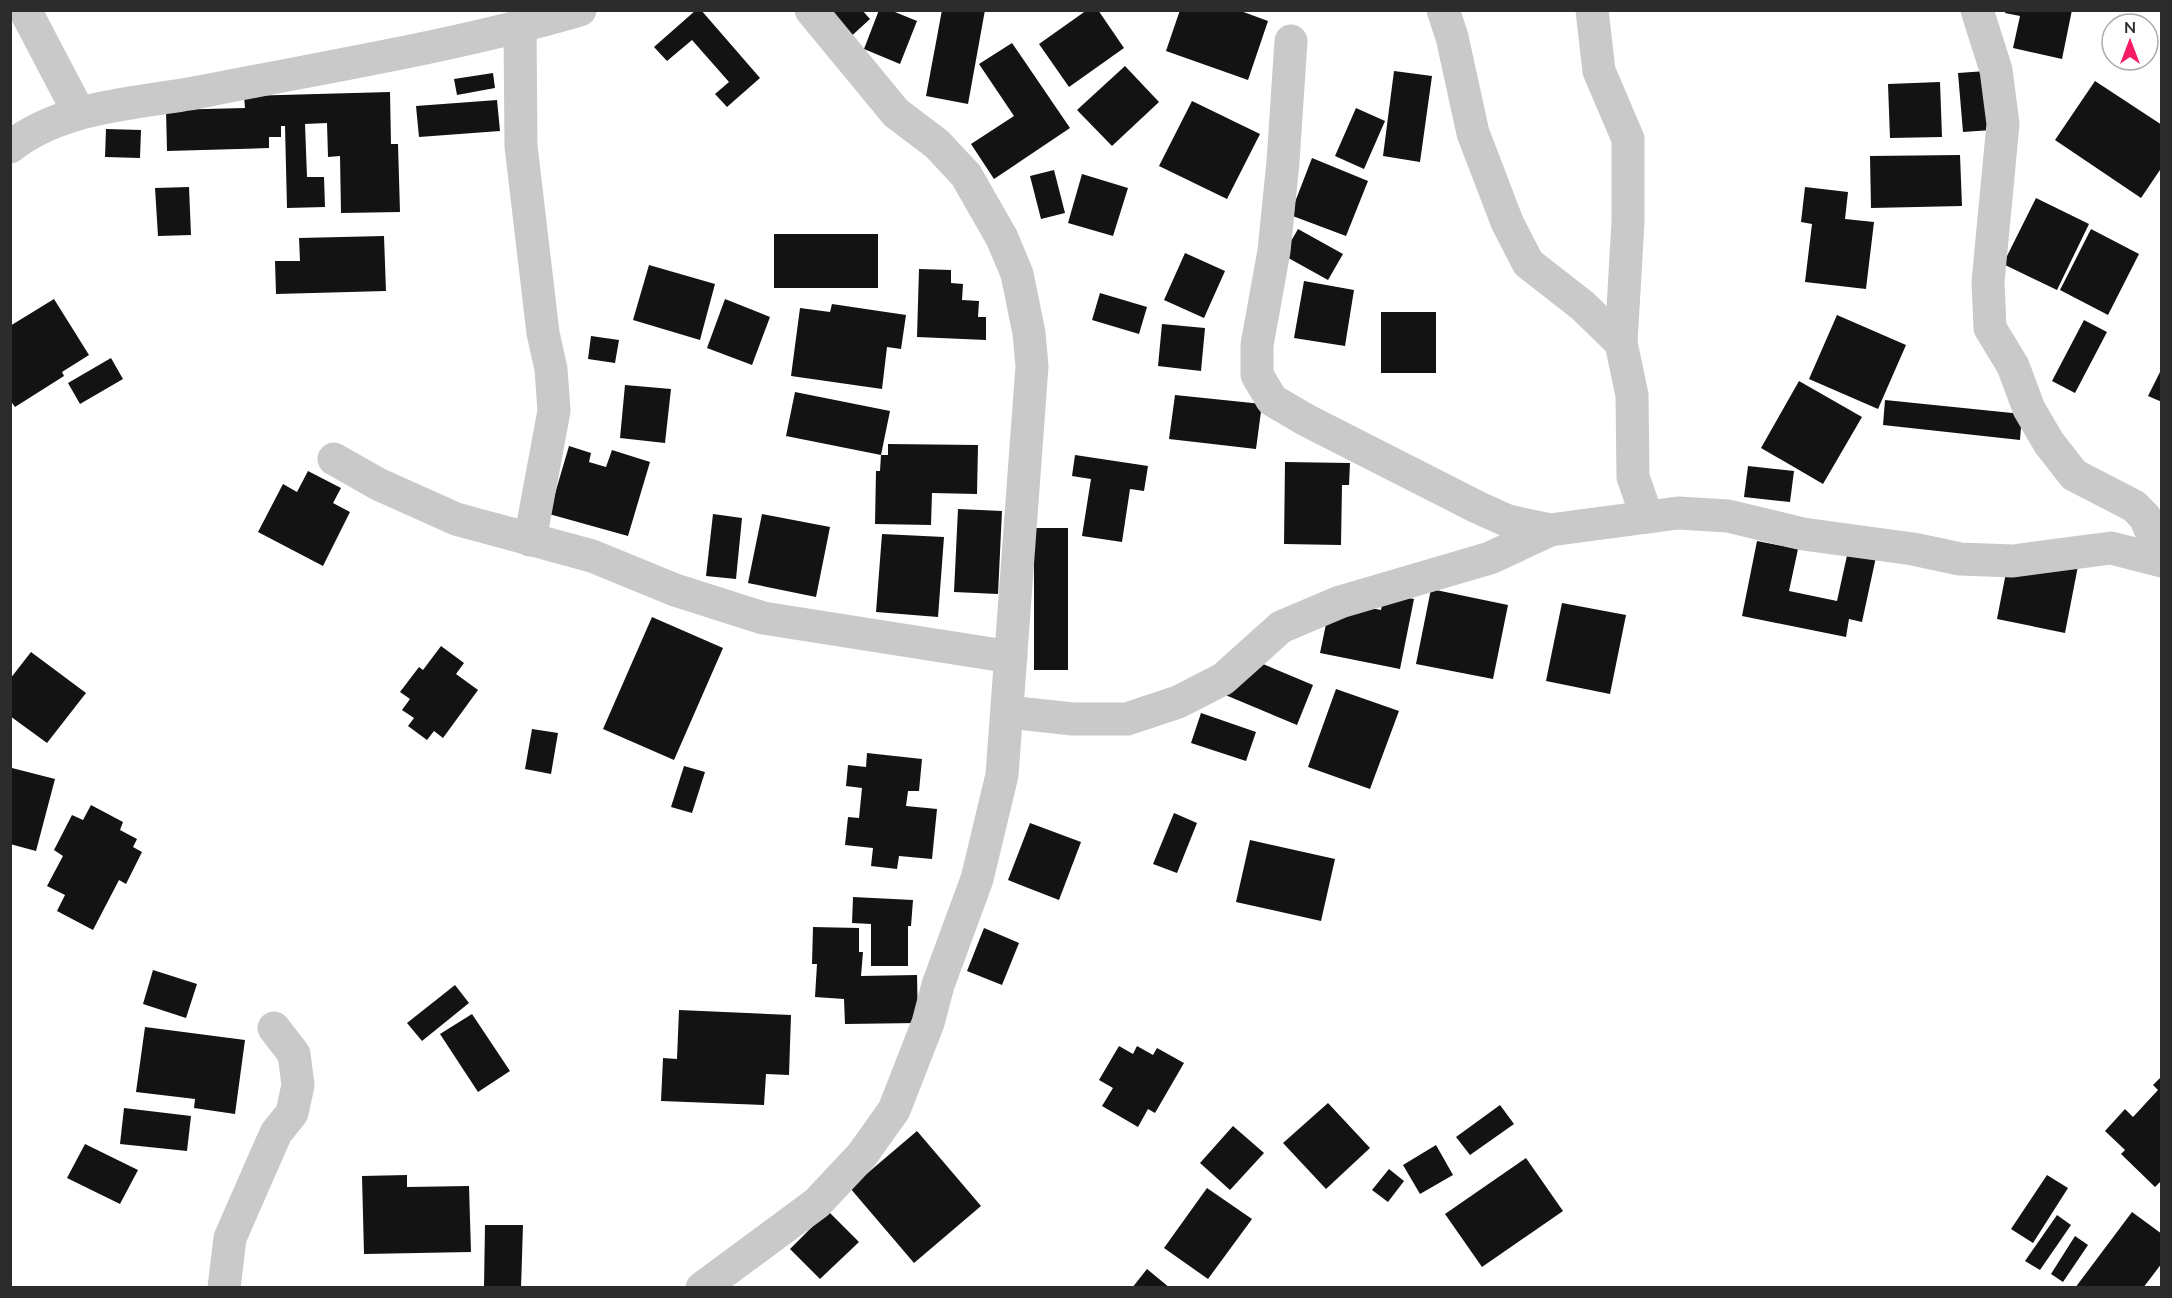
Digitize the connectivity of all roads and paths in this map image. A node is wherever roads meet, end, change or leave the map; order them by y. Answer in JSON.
{"nodes":[{"id":1,"x":25,"y":10,"type":"edge"},
{"id":2,"x":580,"y":10,"type":"edge"},
{"id":3,"x":811,"y":10,"type":"edge"},
{"id":4,"x":1443,"y":10,"type":"edge"},
{"id":5,"x":1592,"y":10,"type":"edge"},
{"id":6,"x":1977,"y":10,"type":"edge"},
{"id":7,"x":520,"y":28,"type":"junction"},
{"id":8,"x":1291,"y":41,"type":"dead end"},
{"id":9,"x":79,"y":113,"type":"junction"},
{"id":10,"x":12,"y":145,"type":"edge"},
{"id":11,"x":1621,"y":343,"type":"junction"},
{"id":12,"x":334,"y":459,"type":"dead end"},
{"id":13,"x":1647,"y":517,"type":"junction"},
{"id":14,"x":1550,"y":530,"type":"junction"},
{"id":15,"x":530,"y":540,"type":"junction"},
{"id":16,"x":2162,"y":559,"type":"edge"},
{"id":17,"x":1011,"y":657,"type":"junction"},
{"id":18,"x":1008,"y":712,"type":"junction"},
{"id":19,"x":274,"y":1028,"type":"dead end"},
{"id":20,"x":224,"y":1287,"type":"edge"},
{"id":21,"x":702,"y":1287,"type":"edge"}],
"edges":[{"from":1,"to":9,"type":"street"},
{"from":2,"to":7,"type":"street"},
{"from":3,"to":17,"type":"street"},
{"from":4,"to":11,"type":"street"},
{"from":5,"to":11,"type":"street"},
{"from":6,"to":16,"type":"street"},
{"from":7,"to":9,"type":"street"},
{"from":7,"to":15,"type":"street"},
{"from":8,"to":14,"type":"street"},
{"from":9,"to":10,"type":"street"},
{"from":11,"to":13,"type":"street"},
{"from":12,"to":15,"type":"street"},
{"from":13,"to":14,"type":"street"},
{"from":13,"to":16,"type":"street"},
{"from":14,"to":18,"type":"street"},
{"from":15,"to":17,"type":"street"},
{"from":17,"to":18,"type":"street"},
{"from":18,"to":21,"type":"street"},
{"from":19,"to":20,"type":"street"}]}
